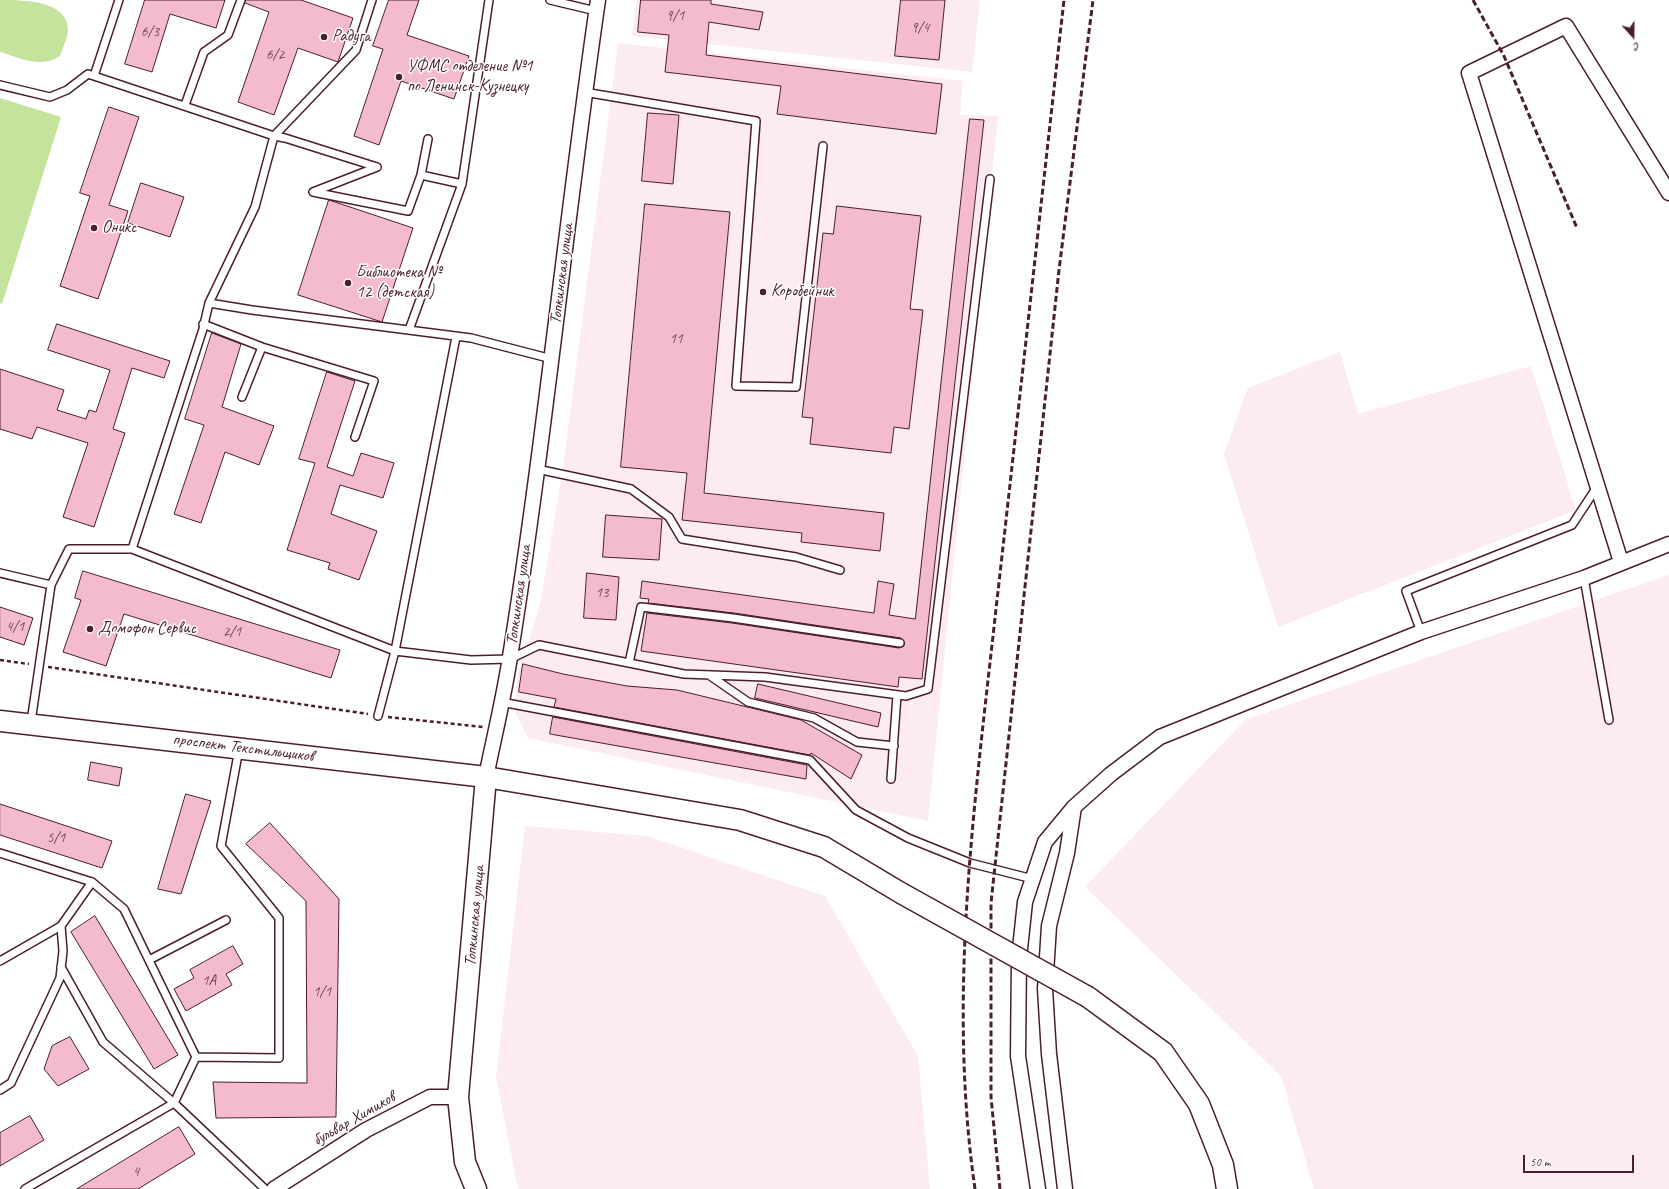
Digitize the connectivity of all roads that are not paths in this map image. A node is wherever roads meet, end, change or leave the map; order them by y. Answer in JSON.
{"nodes":[{"id":1,"x":119,"y":0,"type":"edge"},
{"id":2,"x":241,"y":0,"type":"edge"},
{"id":3,"x":372,"y":0,"type":"edge"},
{"id":4,"x":489,"y":0,"type":"edge"},
{"id":5,"x":550,"y":0,"type":"edge"},
{"id":6,"x":597,"y":6,"type":"edge"},
{"id":7,"x":94,"y":76,"type":"junction"},
{"id":8,"x":0,"y":85,"type":"edge"},
{"id":9,"x":584,"y":92,"type":"junction"},
{"id":10,"x":185,"y":105,"type":"junction"},
{"id":11,"x":274,"y":136,"type":"junction"},
{"id":12,"x":428,"y":139,"type":"dead end"},
{"id":13,"x":823,"y":146,"type":"dead end"},
{"id":14,"x":421,"y":175,"type":"junction"},
{"id":15,"x":990,"y":179,"type":"dead end"},
{"id":16,"x":462,"y":184,"type":"junction"},
{"id":17,"x":1669,"y":193,"type":"edge"},
{"id":18,"x":209,"y":303,"type":"junction"},
{"id":19,"x":203,"y":324,"type":"junction"},
{"id":20,"x":409,"y":330,"type":"junction"},
{"id":21,"x":456,"y":337,"type":"junction"},
{"id":22,"x":262,"y":347,"type":"junction"},
{"id":23,"x":552,"y":359,"type":"junction"},
{"id":24,"x":242,"y":397,"type":"dead end"},
{"id":25,"x":355,"y":437,"type":"dead end"},
{"id":26,"x":537,"y":469,"type":"junction"},
{"id":27,"x":1597,"y":486,"type":"junction"},
{"id":28,"x":1669,"y":544,"type":"edge"},
{"id":29,"x":132,"y":549,"type":"junction"},
{"id":30,"x":1621,"y":562,"type":"junction"},
{"id":31,"x":840,"y":570,"type":"dead end"},
{"id":32,"x":0,"y":573,"type":"edge"},
{"id":33,"x":1584,"y":578,"type":"junction"},
{"id":34,"x":51,"y":585,"type":"junction"},
{"id":35,"x":1421,"y":632,"type":"junction"},
{"id":36,"x":900,"y":643,"type":"dead end"},
{"id":37,"x":395,"y":651,"type":"junction"},
{"id":38,"x":510,"y":659,"type":"junction"},
{"id":39,"x":629,"y":663,"type":"junction"},
{"id":40,"x":709,"y":675,"type":"junction"},
{"id":41,"x":897,"y":695,"type":"junction"},
{"id":42,"x":501,"y":702,"type":"junction"},
{"id":43,"x":378,"y":716,"type":"road end"},
{"id":44,"x":1609,"y":720,"type":"dead end"},
{"id":45,"x":0,"y":721,"type":"edge"},
{"id":46,"x":31,"y":725,"type":"junction"},
{"id":47,"x":894,"y":746,"type":"junction"},
{"id":48,"x":239,"y":747,"type":"junction"},
{"id":49,"x":486,"y":777,"type":"junction"},
{"id":50,"x":891,"y":779,"type":"dead end"},
{"id":51,"x":1074,"y":807,"type":"junction"},
{"id":52,"x":0,"y":853,"type":"edge"},
{"id":53,"x":1033,"y":879,"type":"junction"},
{"id":54,"x":92,"y":882,"type":"junction"},
{"id":55,"x":226,"y":920,"type":"dead end"},
{"id":56,"x":61,"y":926,"type":"junction"},
{"id":57,"x":149,"y":960,"type":"junction"},
{"id":58,"x":0,"y":961,"type":"edge"},
{"id":59,"x":61,"y":967,"type":"junction"},
{"id":60,"x":196,"y":1057,"type":"junction"},
{"id":61,"x":0,"y":1090,"type":"edge"},
{"id":62,"x":458,"y":1097,"type":"junction"},
{"id":63,"x":174,"y":1103,"type":"junction"},
{"id":64,"x":26,"y":1189,"type":"edge"},
{"id":65,"x":265,"y":1189,"type":"edge"},
{"id":66,"x":274,"y":1189,"type":"edge"},
{"id":67,"x":476,"y":1189,"type":"edge"},
{"id":68,"x":1038,"y":1189,"type":"edge"},
{"id":69,"x":1065,"y":1189,"type":"edge"},
{"id":70,"x":1227,"y":1189,"type":"edge"}],
"edges":[{"from":1,"to":7,"type":"lane"},
{"from":2,"to":10,"type":"lane"},
{"from":3,"to":11,"type":"lane"},
{"from":4,"to":16,"type":"lane"},
{"from":5,"to":6,"type":"lane"},
{"from":6,"to":9,"type":"street","name":"Топкинская улица"},
{"from":7,"to":8,"type":"lane"},
{"from":7,"to":10,"type":"lane"},
{"from":9,"to":13,"type":"lane"},
{"from":9,"to":23,"type":"street","name":"Топкинская улица"},
{"from":10,"to":11,"type":"lane"},
{"from":11,"to":14,"type":"lane"},
{"from":11,"to":18,"type":"lane"},
{"from":12,"to":14,"type":"lane"},
{"from":14,"to":16,"type":"lane"},
{"from":15,"to":41,"type":"lane"},
{"from":16,"to":20,"type":"lane"},
{"from":17,"to":27,"type":"street"},
{"from":18,"to":19,"type":"lane"},
{"from":18,"to":20,"type":"lane"},
{"from":19,"to":22,"type":"lane"},
{"from":19,"to":29,"type":"lane"},
{"from":20,"to":21,"type":"lane"},
{"from":21,"to":23,"type":"lane"},
{"from":21,"to":37,"type":"lane"},
{"from":22,"to":24,"type":"lane"},
{"from":22,"to":25,"type":"lane"},
{"from":23,"to":26,"type":"street","name":"Топкинская улица"},
{"from":26,"to":31,"type":"lane"},
{"from":26,"to":38,"type":"street","name":"Топкинская улица"},
{"from":27,"to":30,"type":"street"},
{"from":27,"to":35,"type":"lane"},
{"from":28,"to":30,"type":"street"},
{"from":29,"to":34,"type":"lane"},
{"from":29,"to":37,"type":"lane"},
{"from":30,"to":33,"type":"street"},
{"from":32,"to":34,"type":"lane"},
{"from":33,"to":35,"type":"street"},
{"from":33,"to":44,"type":"lane"},
{"from":34,"to":46,"type":"lane"},
{"from":35,"to":51,"type":"street"},
{"from":36,"to":39,"type":"lane"},
{"from":37,"to":38,"type":"lane"},
{"from":37,"to":43,"type":"lane"},
{"from":38,"to":39,"type":"lane"},
{"from":38,"to":42,"type":"street","name":"Топкинская улица"},
{"from":39,"to":40,"type":"lane"},
{"from":40,"to":41,"type":"lane"},
{"from":40,"to":47,"type":"lane"},
{"from":41,"to":47,"type":"lane"},
{"from":42,"to":49,"type":"street","name":"Топкинская улица"},
{"from":42,"to":53,"type":"lane"},
{"from":45,"to":46,"type":"street","name":"проспект Текстильщиков"},
{"from":46,"to":48,"type":"street","name":"проспект Текстильщиков"},
{"from":47,"to":50,"type":"lane"},
{"from":48,"to":49,"type":"street","name":"проспект Текстильщиков"},
{"from":48,"to":60,"type":"lane"},
{"from":49,"to":62,"type":"street","name":"Топкинская улица"},
{"from":49,"to":70,"type":"street","name":"проспект Текстильщиков","bridge":true},
{"from":51,"to":53,"type":"street"},
{"from":51,"to":69,"type":"street"},
{"from":52,"to":54,"type":"lane"},
{"from":53,"to":68,"type":"street"},
{"from":54,"to":56,"type":"lane"},
{"from":54,"to":57,"type":"lane"},
{"from":55,"to":57,"type":"lane"},
{"from":56,"to":58,"type":"lane"},
{"from":56,"to":59,"type":"lane"},
{"from":57,"to":60,"type":"lane"},
{"from":59,"to":61,"type":"lane"},
{"from":59,"to":63,"type":"lane"},
{"from":60,"to":63,"type":"lane"},
{"from":62,"to":66,"type":"street","name":"бульвар Химиков"},
{"from":62,"to":67,"type":"street","name":"Топкинская улица"},
{"from":63,"to":64,"type":"lane"},
{"from":63,"to":65,"type":"lane"}]}
